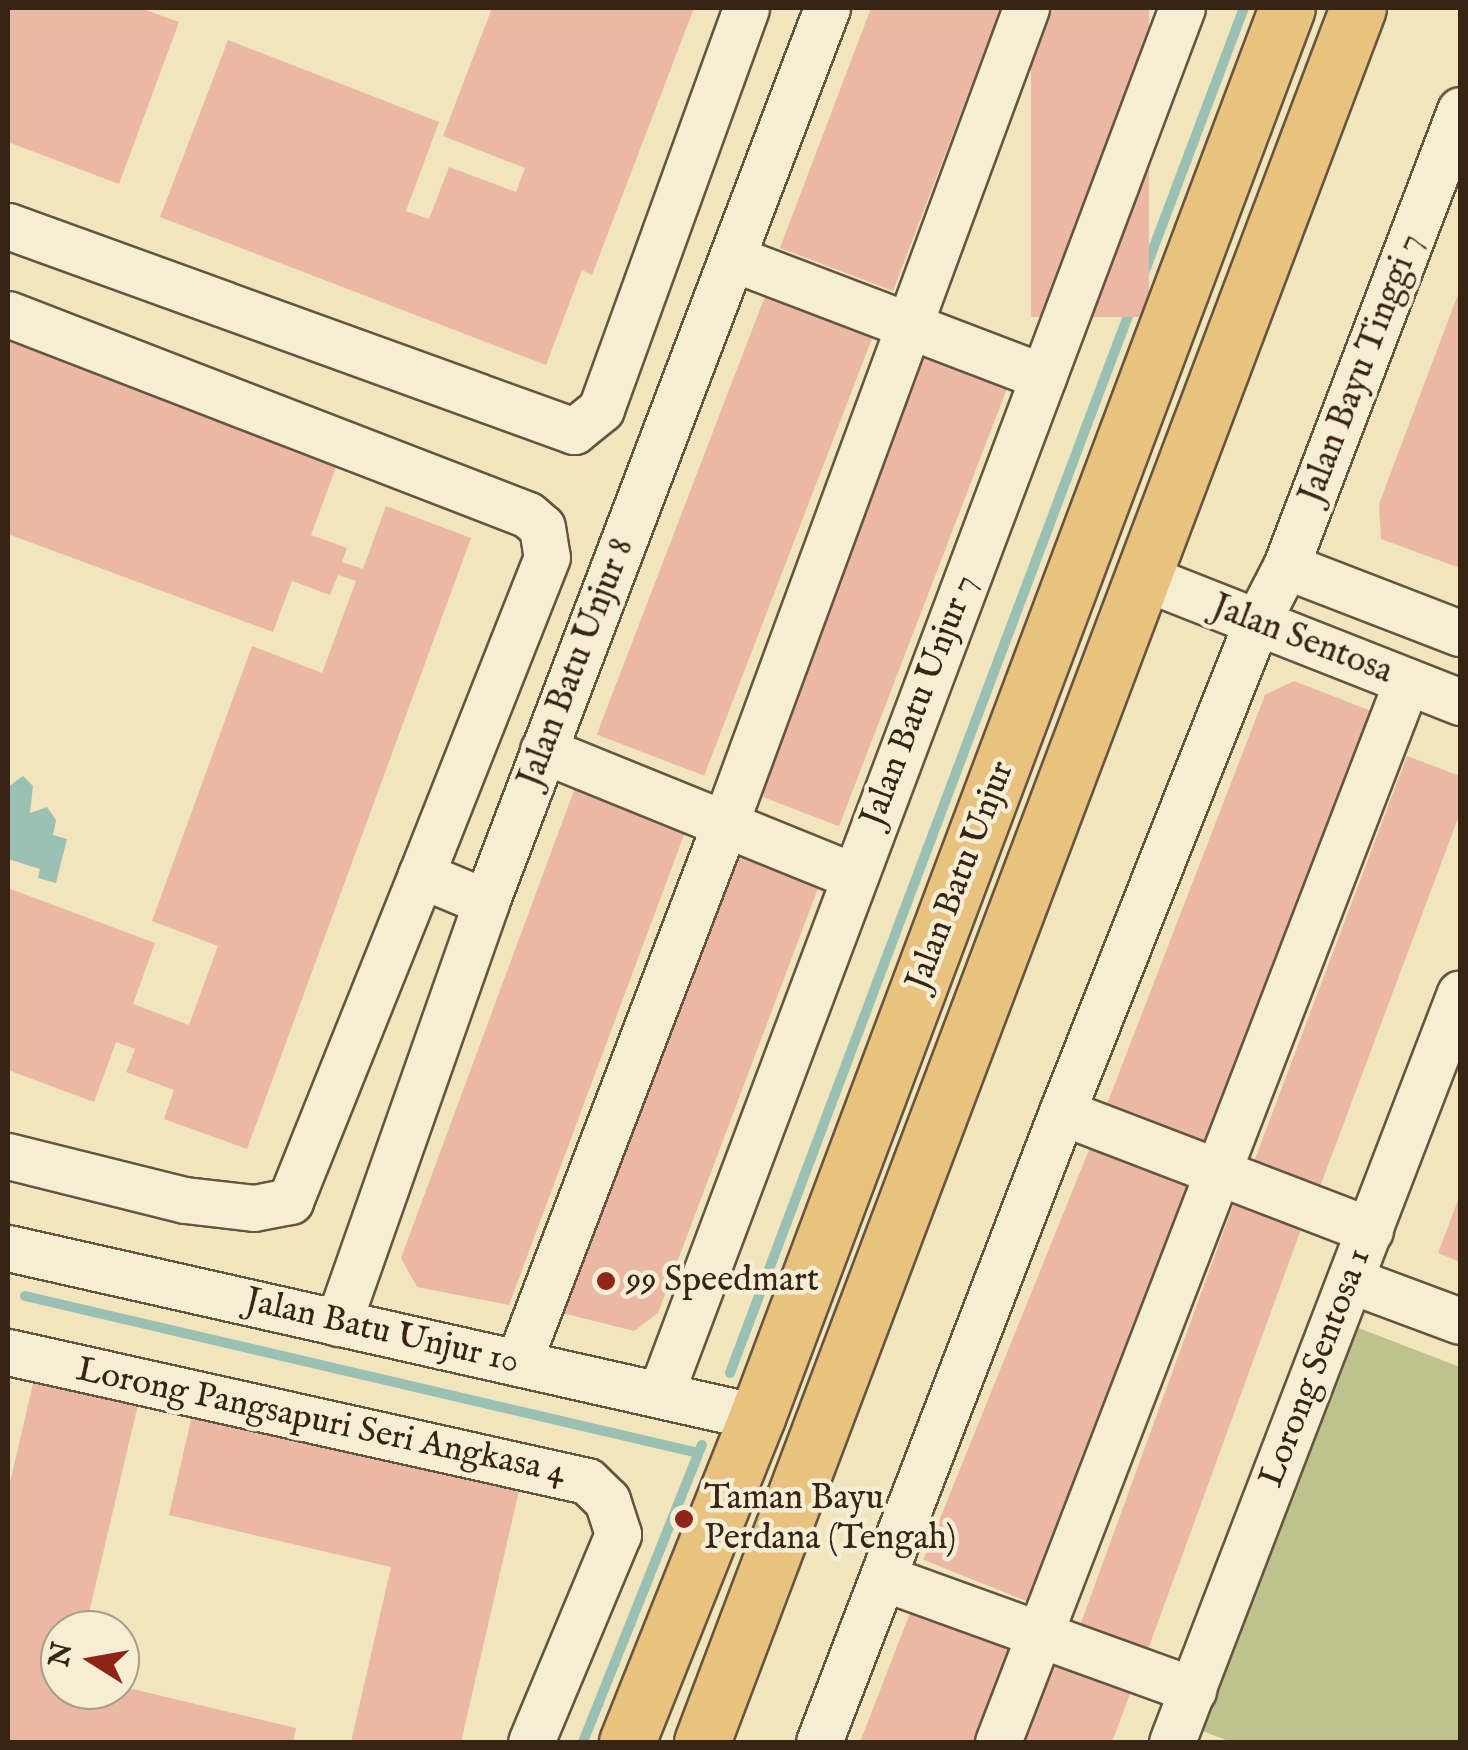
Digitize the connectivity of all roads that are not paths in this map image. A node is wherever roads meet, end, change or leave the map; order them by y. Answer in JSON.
{"nodes":[{"id":1,"x":746,"y":8,"type":"edge"},
{"id":2,"x":827,"y":8,"type":"edge"},
{"id":3,"x":1026,"y":8,"type":"edge"},
{"id":4,"x":1182,"y":8,"type":"edge"},
{"id":5,"x":1288,"y":8,"type":"edge"},
{"id":6,"x":1358,"y":8,"type":"edge"},
{"id":7,"x":1458,"y":122,"type":"edge"},
{"id":8,"x":8,"y":226,"type":"edge"},
{"id":9,"x":732,"y":258,"type":"junction"},
{"id":10,"x":8,"y":314,"type":"edge"},
{"id":11,"x":908,"y":326,"type":"junction"},
{"id":12,"x":1042,"y":377,"type":"junction"},
{"id":13,"x":1286,"y":566,"type":"junction"},
{"id":14,"x":1144,"y":577,"type":"junction"},
{"id":15,"x":1456,"y":619,"type":"edge"},
{"id":16,"x":1256,"y":624,"type":"junction"},
{"id":17,"x":1407,"y":681,"type":"junction"},
{"id":18,"x":1460,"y":702,"type":"edge"},
{"id":19,"x":543,"y":750,"type":"junction"},
{"id":20,"x":726,"y":824,"type":"junction"},
{"id":21,"x":421,"y":875,"type":"junction"},
{"id":22,"x":854,"y":876,"type":"junction"},
{"id":23,"x":486,"y":902,"type":"junction"},
{"id":24,"x":1460,"y":994,"type":"edge"},
{"id":25,"x":1449,"y":1056,"type":"edge"},
{"id":26,"x":1062,"y":1112,"type":"junction"},
{"id":27,"x":8,"y":1156,"type":"edge"},
{"id":28,"x":1217,"y":1173,"type":"junction"},
{"id":29,"x":1370,"y":1230,"type":"junction"},
{"id":30,"x":8,"y":1248,"type":"edge"},
{"id":31,"x":1350,"y":1280,"type":"junction"},
{"id":32,"x":1460,"y":1321,"type":"edge"},
{"id":33,"x":338,"y":1323,"type":"junction"},
{"id":34,"x":8,"y":1352,"type":"edge"},
{"id":35,"x":518,"y":1363,"type":"junction"},
{"id":36,"x":660,"y":1395,"type":"junction"},
{"id":37,"x":757,"y":1417,"type":"junction"},
{"id":38,"x":884,"y":1578,"type":"junction"},
{"id":39,"x":1040,"y":1632,"type":"junction"},
{"id":40,"x":1192,"y":1690,"type":"junction"},
{"id":41,"x":531,"y":1742,"type":"edge"},
{"id":42,"x":627,"y":1742,"type":"edge"},
{"id":43,"x":702,"y":1742,"type":"edge"},
{"id":44,"x":819,"y":1742,"type":"edge"},
{"id":45,"x":998,"y":1742,"type":"edge"},
{"id":46,"x":1172,"y":1742,"type":"edge"}],
"edges":[{"from":1,"to":8,"type":"street"},
{"from":2,"to":9,"type":"street","name":"Jalan Batu Unjur 8"},
{"from":3,"to":11,"type":"street"},
{"from":4,"to":12,"type":"street","name":"Jalan Batu Unjur 7"},
{"from":5,"to":37,"type":"main road","name":"Jalan Batu Unjur"},
{"from":6,"to":14,"type":"main road","name":"Jalan Batu Unjur"},
{"from":7,"to":13,"type":"street","name":"Jalan Bayu Tinggi 7"},
{"from":9,"to":11,"type":"street"},
{"from":9,"to":19,"type":"street","name":"Jalan Batu Unjur 8"},
{"from":10,"to":21,"type":"street"},
{"from":11,"to":12,"type":"street"},
{"from":11,"to":20,"type":"street"},
{"from":12,"to":22,"type":"street","name":"Jalan Batu Unjur 7"},
{"from":13,"to":15,"type":"street"},
{"from":13,"to":16,"type":"street","name":"Jalan Bayu Tinggi 7"},
{"from":14,"to":16,"type":"street","name":"Jalan Sentosa"},
{"from":14,"to":43,"type":"main road","name":"Jalan Batu Unjur"},
{"from":16,"to":17,"type":"street","name":"Jalan Sentosa"},
{"from":16,"to":26,"type":"street"},
{"from":17,"to":18,"type":"street","name":"Jalan Sentosa"},
{"from":17,"to":28,"type":"street"},
{"from":19,"to":20,"type":"street"},
{"from":19,"to":23,"type":"street","name":"Jalan Batu Unjur 8"},
{"from":20,"to":22,"type":"street"},
{"from":20,"to":35,"type":"street"},
{"from":21,"to":23,"type":"street"},
{"from":21,"to":27,"type":"street"},
{"from":22,"to":36,"type":"street","name":"Jalan Batu Unjur 7"},
{"from":23,"to":33,"type":"street","name":"Jalan Batu Unjur 8"},
{"from":24,"to":25,"type":"street","name":"Lorong Sentosa 1"},
{"from":25,"to":29,"type":"street","name":"Lorong Sentosa 1"},
{"from":26,"to":28,"type":"street"},
{"from":26,"to":38,"type":"street"},
{"from":28,"to":29,"type":"street"},
{"from":28,"to":39,"type":"street"},
{"from":29,"to":31,"type":"street","name":"Lorong Sentosa 1"},
{"from":30,"to":33,"type":"street","name":"Jalan Batu Unjur 10"},
{"from":31,"to":32,"type":"street"},
{"from":31,"to":40,"type":"street","name":"Lorong Sentosa 1"},
{"from":33,"to":35,"type":"street","name":"Jalan Batu Unjur 10"},
{"from":34,"to":41,"type":"street","name":"Lorong Pangsapuri Seri Angkasa 4"},
{"from":35,"to":36,"type":"street","name":"Jalan Batu Unjur 10"},
{"from":36,"to":37,"type":"street","name":"Jalan Batu Unjur 10"},
{"from":37,"to":42,"type":"main road","name":"Jalan Batu Unjur"},
{"from":38,"to":39,"type":"street"},
{"from":38,"to":44,"type":"street"},
{"from":39,"to":40,"type":"street"},
{"from":39,"to":45,"type":"street"},
{"from":40,"to":46,"type":"street","name":"Lorong Sentosa 1"}]}
